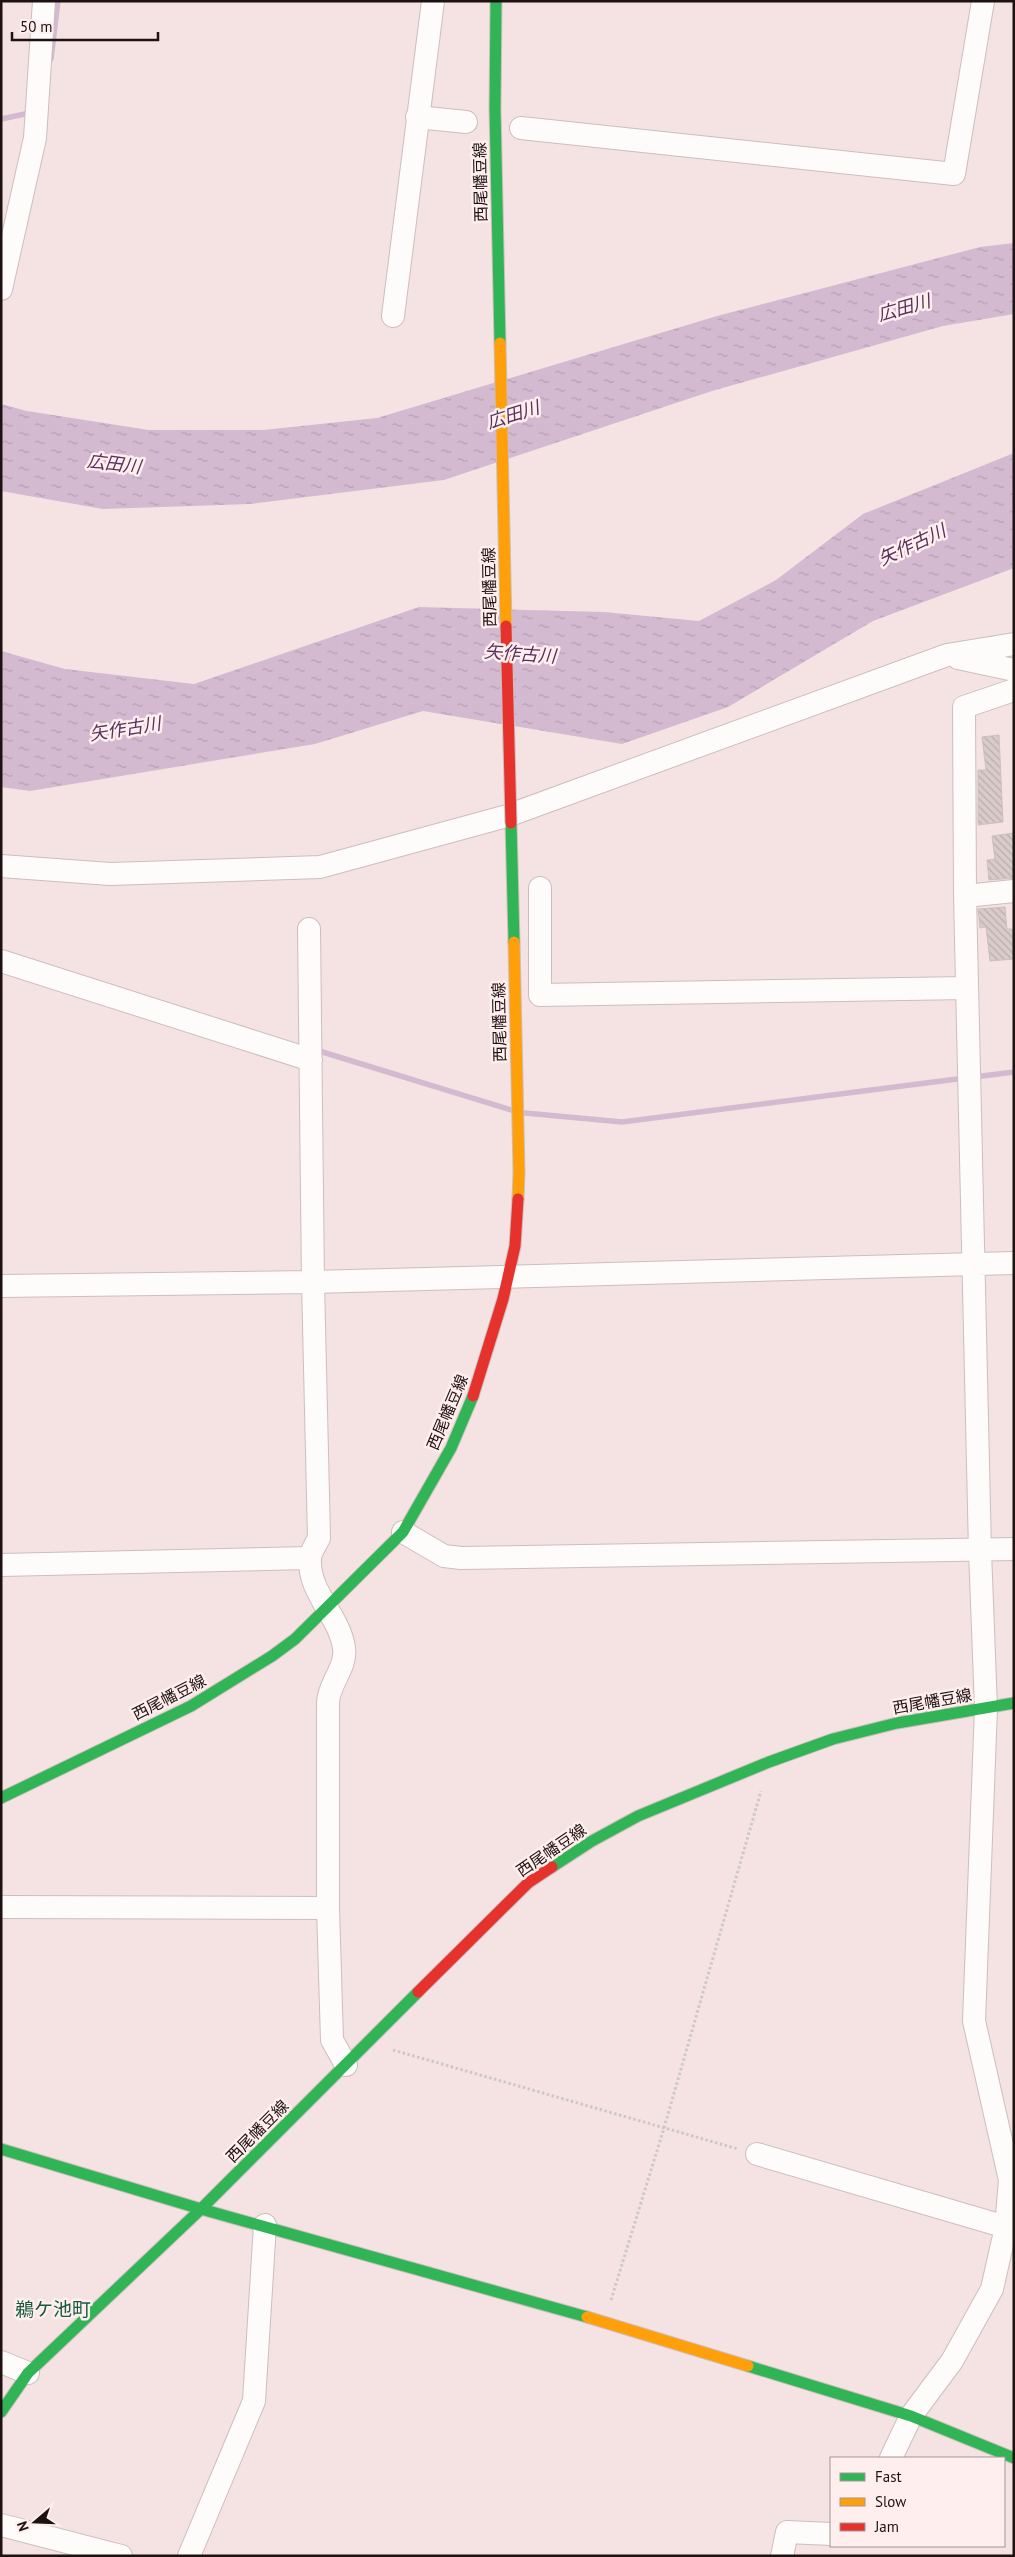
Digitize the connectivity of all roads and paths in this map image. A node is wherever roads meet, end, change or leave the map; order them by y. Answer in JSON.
{"nodes":[{"id":1,"x":44,"y":1,"type":"edge"},
{"id":2,"x":433,"y":1,"type":"edge"},
{"id":3,"x":496,"y":1,"type":"edge"},
{"id":4,"x":982,"y":6,"type":"edge"},
{"id":5,"x":418,"y":117,"type":"junction"},
{"id":6,"x":466,"y":122,"type":"dead end"},
{"id":7,"x":521,"y":128,"type":"dead end"},
{"id":8,"x":1,"y":289,"type":"edge"},
{"id":9,"x":394,"y":316,"type":"dead end"},
{"id":10,"x":1014,"y":644,"type":"edge"},
{"id":11,"x":947,"y":655,"type":"junction"},
{"id":12,"x":1014,"y":670,"type":"edge"},
{"id":13,"x":1014,"y":690,"type":"edge"},
{"id":14,"x":1,"y":866,"type":"edge"},
{"id":15,"x":540,"y":888,"type":"dead end"},
{"id":16,"x":1014,"y":891,"type":"edge"},
{"id":17,"x":965,"y":896,"type":"junction"},
{"id":18,"x":309,"y":929,"type":"dead end"},
{"id":19,"x":1,"y":960,"type":"edge"},
{"id":20,"x":967,"y":988,"type":"junction"},
{"id":21,"x":310,"y":1060,"type":"junction"},
{"id":22,"x":1014,"y":1263,"type":"edge"},
{"id":23,"x":974,"y":1264,"type":"junction"},
{"id":24,"x":508,"y":1276,"type":"junction"},
{"id":25,"x":313,"y":1282,"type":"junction"},
{"id":26,"x":1,"y":1286,"type":"edge"},
{"id":27,"x":403,"y":1532,"type":"junction"},
{"id":28,"x":1014,"y":1549,"type":"edge"},
{"id":29,"x":980,"y":1551,"type":"junction"},
{"id":30,"x":310,"y":1558,"type":"junction"},
{"id":31,"x":1,"y":1565,"type":"edge"},
{"id":32,"x":327,"y":1608,"type":"junction"},
{"id":33,"x":1014,"y":1703,"type":"edge"},
{"id":34,"x":986,"y":1708,"type":"junction"},
{"id":35,"x":769,"y":1762,"type":"junction"},
{"id":36,"x":1,"y":1798,"type":"edge"},
{"id":37,"x":1,"y":1907,"type":"edge"},
{"id":38,"x":328,"y":1908,"type":"junction"},
{"id":39,"x":370,"y":2040,"type":"junction"},
{"id":40,"x":346,"y":2065,"type":"junction"},
{"id":41,"x":664,"y":2128,"type":"junction"},
{"id":42,"x":1,"y":2149,"type":"edge"},
{"id":43,"x":758,"y":2154,"type":"joint"},
{"id":44,"x":201,"y":2209,"type":"junction"},
{"id":45,"x":265,"y":2225,"type":"junction"},
{"id":46,"x":1006,"y":2227,"type":"junction"},
{"id":47,"x":604,"y":2322,"type":"junction"},
{"id":48,"x":1,"y":2362,"type":"edge"},
{"id":49,"x":28,"y":2373,"type":"junction"},
{"id":50,"x":1,"y":2412,"type":"edge"},
{"id":51,"x":910,"y":2416,"type":"junction"},
{"id":52,"x":891,"y":2457,"type":"edge"},
{"id":53,"x":1014,"y":2458,"type":"edge"},
{"id":54,"x":1,"y":2525,"type":"edge"},
{"id":55,"x":830,"y":2534,"type":"edge"},
{"id":56,"x":121,"y":2556,"type":"edge"},
{"id":57,"x":189,"y":2556,"type":"edge"},
{"id":58,"x":782,"y":2556,"type":"edge"}],
"edges":[{"from":1,"to":8,"type":"street"},
{"from":2,"to":5,"type":"street"},
{"from":3,"to":24,"type":"main road","name":"西尾幡豆線","bridge":true},
{"from":4,"to":7,"type":"street"},
{"from":5,"to":6,"type":"street"},
{"from":5,"to":9,"type":"street"},
{"from":10,"to":11,"type":"street"},
{"from":11,"to":12,"type":"street"},
{"from":11,"to":14,"type":"street"},
{"from":13,"to":17,"type":"street"},
{"from":15,"to":20,"type":"street"},
{"from":16,"to":17,"type":"street"},
{"from":17,"to":20,"type":"street"},
{"from":18,"to":21,"type":"street"},
{"from":19,"to":21,"type":"street"},
{"from":20,"to":23,"type":"street"},
{"from":21,"to":25,"type":"street"},
{"from":22,"to":23,"type":"street"},
{"from":23,"to":24,"type":"street"},
{"from":23,"to":29,"type":"street"},
{"from":24,"to":25,"type":"street"},
{"from":24,"to":27,"type":"main road","name":"西尾幡豆線"},
{"from":25,"to":26,"type":"street"},
{"from":25,"to":30,"type":"street"},
{"from":27,"to":29,"type":"street"},
{"from":27,"to":32,"type":"main road","name":"西尾幡豆線"},
{"from":28,"to":29,"type":"street"},
{"from":29,"to":34,"type":"street"},
{"from":30,"to":31,"type":"street"},
{"from":30,"to":32,"type":"street"},
{"from":32,"to":36,"type":"main road","name":"西尾幡豆線"},
{"from":32,"to":38,"type":"street"},
{"from":33,"to":34,"type":"main road","name":"西尾幡豆線"},
{"from":34,"to":35,"type":"main road","name":"西尾幡豆線"},
{"from":34,"to":46,"type":"street"},
{"from":35,"to":39,"type":"main road","name":"西尾幡豆線"},
{"from":35,"to":41,"type":"path"},
{"from":37,"to":38,"type":"street"},
{"from":38,"to":40,"type":"street"},
{"from":39,"to":40,"type":"main road","name":"西尾幡豆線"},
{"from":39,"to":41,"type":"path"},
{"from":40,"to":44,"type":"main road","name":"西尾幡豆線"},
{"from":41,"to":43,"type":"path"},
{"from":41,"to":47,"type":"path"},
{"from":42,"to":44,"type":"main road"},
{"from":43,"to":46,"type":"street"},
{"from":44,"to":45,"type":"main road"},
{"from":44,"to":49,"type":"main road","name":"西尾幡豆線"},
{"from":45,"to":47,"type":"main road"},
{"from":45,"to":57,"type":"street"},
{"from":46,"to":51,"type":"street"},
{"from":47,"to":51,"type":"main road"},
{"from":48,"to":49,"type":"street"},
{"from":49,"to":50,"type":"main road","name":"西尾幡豆線"},
{"from":51,"to":52,"type":"street"},
{"from":51,"to":53,"type":"main road"},
{"from":54,"to":56,"type":"street"},
{"from":55,"to":58,"type":"street"}]}
